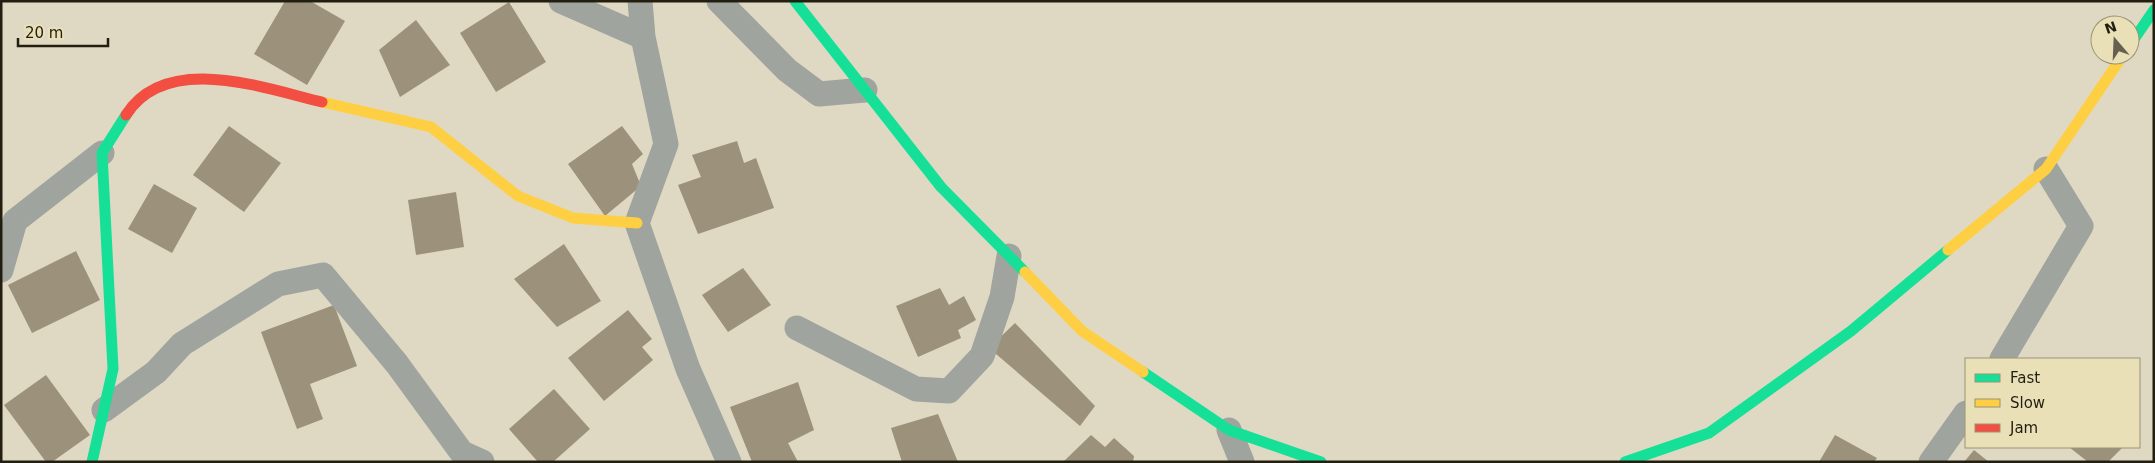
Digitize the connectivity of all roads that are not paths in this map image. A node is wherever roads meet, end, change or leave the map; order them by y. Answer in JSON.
{"nodes":[{"id":1,"x":561,"y":1,"type":"edge"},
{"id":2,"x":640,"y":1,"type":"edge"},
{"id":3,"x":719,"y":1,"type":"edge"},
{"id":4,"x":795,"y":1,"type":"edge"},
{"id":5,"x":2154,"y":10,"type":"edge"},
{"id":6,"x":2140,"y":30,"type":"edge"},
{"id":7,"x":644,"y":37,"type":"junction"},
{"id":8,"x":2116,"y":65,"type":"edge"},
{"id":9,"x":865,"y":90,"type":"junction"},
{"id":10,"x":102,"y":153,"type":"junction"},
{"id":11,"x":2046,"y":169,"type":"junction"},
{"id":12,"x":637,"y":223,"type":"junction"},
{"id":13,"x":1009,"y":256,"type":"junction"},
{"id":14,"x":1,"y":270,"type":"edge"},
{"id":15,"x":796,"y":328,"type":"dead end"},
{"id":16,"x":2003,"y":358,"type":"edge"},
{"id":17,"x":104,"y":410,"type":"junction"},
{"id":18,"x":1965,"y":414,"type":"edge"},
{"id":19,"x":1229,"y":430,"type":"junction"},
{"id":20,"x":92,"y":462,"type":"edge"},
{"id":21,"x":482,"y":462,"type":"edge"},
{"id":22,"x":729,"y":462,"type":"edge"},
{"id":23,"x":1242,"y":462,"type":"edge"},
{"id":24,"x":1321,"y":462,"type":"edge"},
{"id":25,"x":1625,"y":462,"type":"edge"},
{"id":26,"x":1931,"y":462,"type":"edge"}],
"edges":[{"from":1,"to":7,"type":"street"},
{"from":2,"to":7,"type":"street"},
{"from":3,"to":9,"type":"street"},
{"from":4,"to":9,"type":"street"},
{"from":5,"to":6,"type":"street"},
{"from":7,"to":12,"type":"street"},
{"from":8,"to":11,"type":"street"},
{"from":9,"to":13,"type":"street"},
{"from":10,"to":12,"type":"street"},
{"from":10,"to":14,"type":"street"},
{"from":10,"to":17,"type":"street"},
{"from":11,"to":16,"type":"street"},
{"from":11,"to":25,"type":"street"},
{"from":12,"to":22,"type":"street"},
{"from":13,"to":15,"type":"street"},
{"from":13,"to":19,"type":"street"},
{"from":17,"to":20,"type":"street"},
{"from":17,"to":21,"type":"street"},
{"from":18,"to":26,"type":"street"},
{"from":19,"to":23,"type":"street"},
{"from":19,"to":24,"type":"street"}]}
